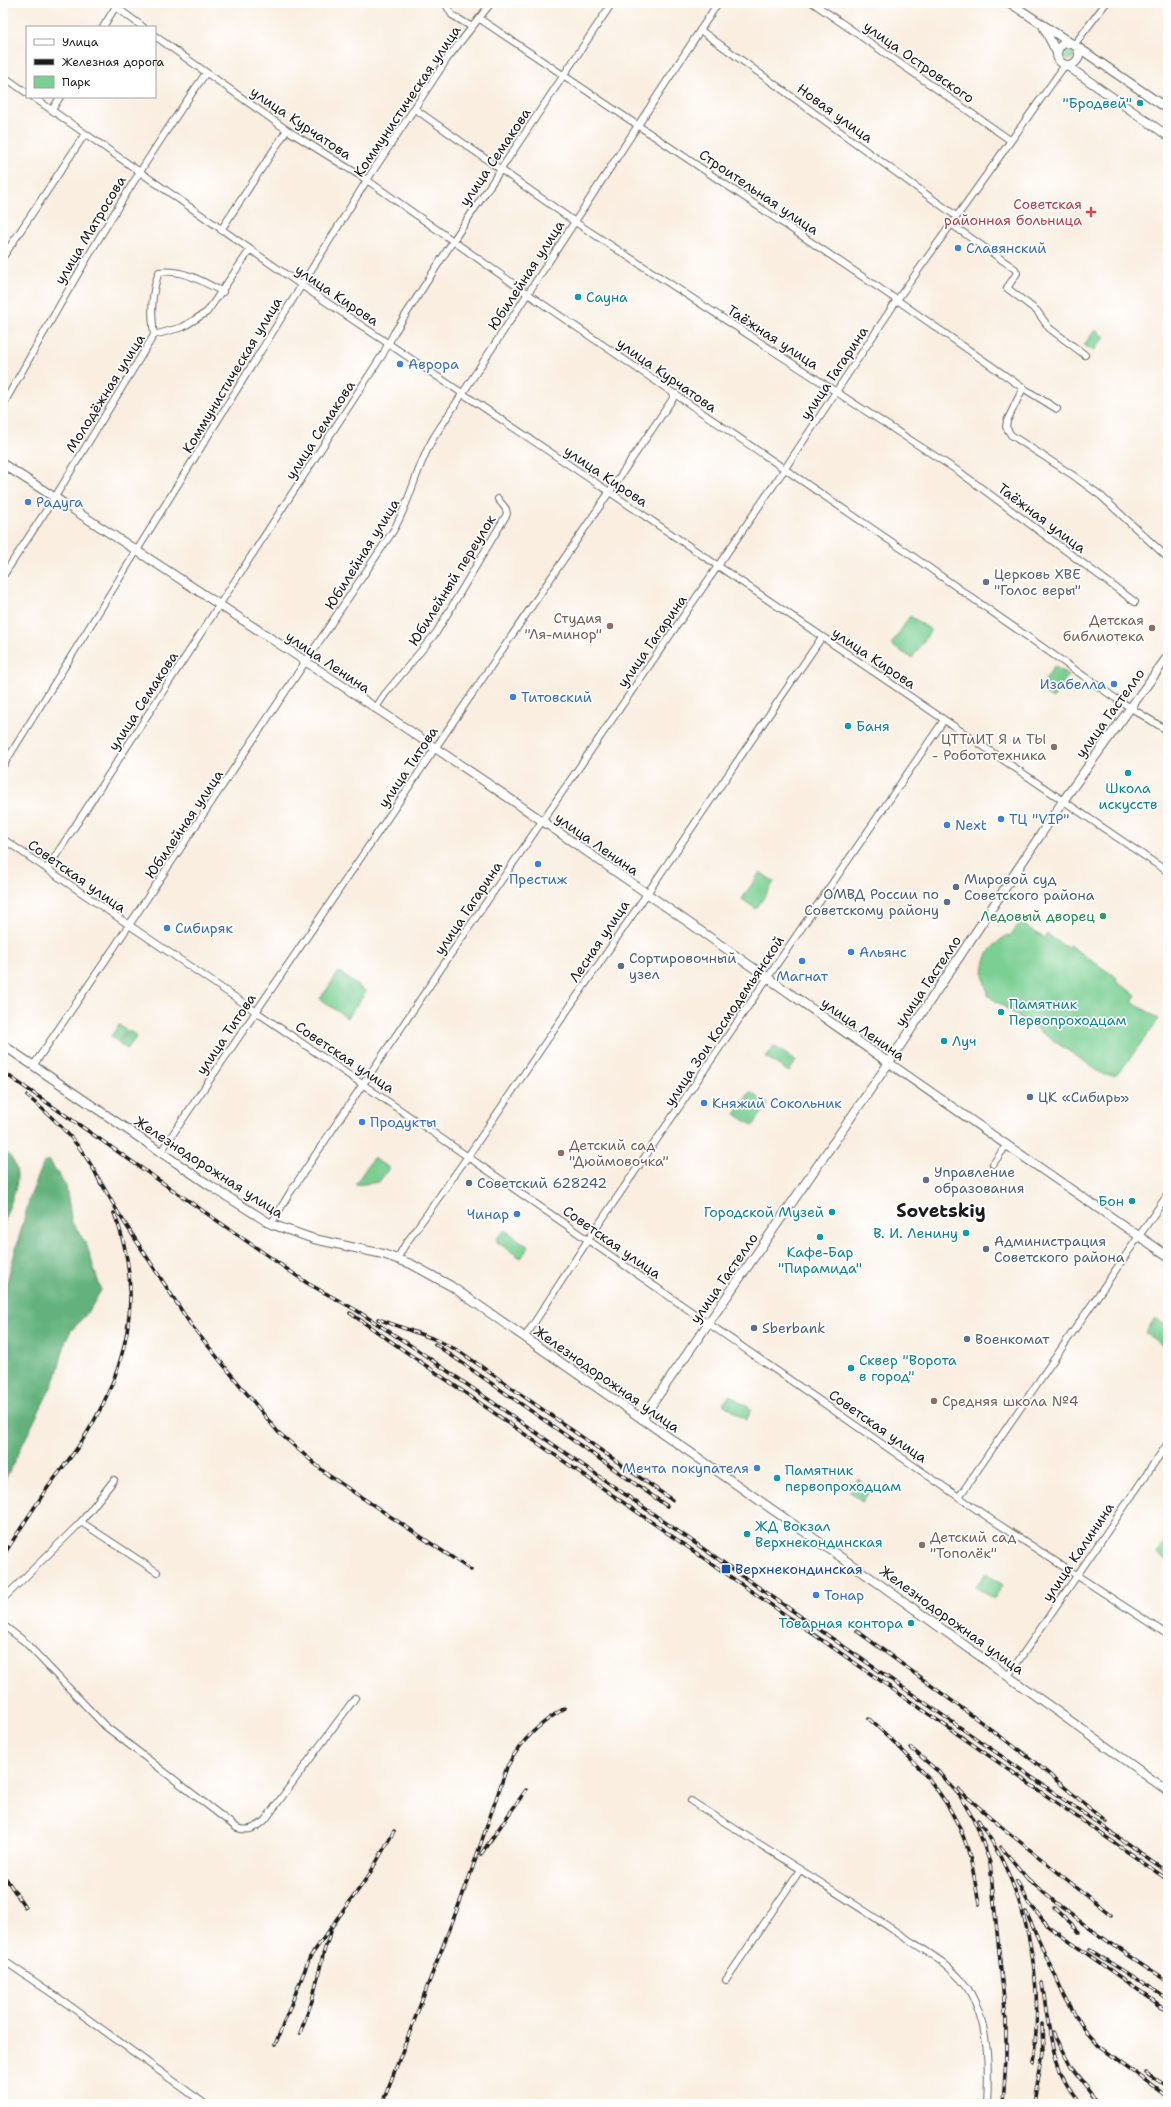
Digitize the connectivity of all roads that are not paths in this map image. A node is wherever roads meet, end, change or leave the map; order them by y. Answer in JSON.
{"nodes":[{"id":1,"x":445,"y":3,"type":"edge"},
{"id":2,"x":491,"y":3,"type":"edge"},
{"id":3,"x":612,"y":3,"type":"edge"},
{"id":4,"x":718,"y":3,"type":"edge"},
{"id":5,"x":814,"y":3,"type":"edge"},
{"id":6,"x":1010,"y":3,"type":"edge"},
{"id":7,"x":1106,"y":3,"type":"edge"},
{"id":8,"x":117,"y":5,"type":"edge"},
{"id":9,"x":480,"y":19,"type":"junction"},
{"id":10,"x":104,"y":26,"type":"edge"},
{"id":11,"x":142,"y":26,"type":"edge"},
{"id":12,"x":1043,"y":26,"type":"junction"},
{"id":13,"x":472,"y":27,"type":"junction"},
{"id":14,"x":700,"y":30,"type":"junction"},
{"id":15,"x":156,"y":37,"type":"edge"},
{"id":16,"x":1074,"y":45,"type":"junction"},
{"id":17,"x":1057,"y":53,"type":"junction"},
{"id":18,"x":1064,"y":64,"type":"junction"},
{"id":19,"x":206,"y":72,"type":"junction"},
{"id":20,"x":3,"y":76,"type":"edge"},
{"id":21,"x":565,"y":76,"type":"junction"},
{"id":22,"x":26,"y":92,"type":"edge"},
{"id":23,"x":34,"y":98,"type":"edge"},
{"id":24,"x":59,"y":98,"type":"edge"},
{"id":25,"x":415,"y":109,"type":"junction"},
{"id":26,"x":1168,"y":109,"type":"edge"},
{"id":27,"x":52,"y":110,"type":"junction"},
{"id":28,"x":639,"y":125,"type":"junction"},
{"id":29,"x":287,"y":130,"type":"junction"},
{"id":30,"x":85,"y":134,"type":"junction"},
{"id":31,"x":1168,"y":136,"type":"edge"},
{"id":32,"x":1010,"y":140,"type":"junction"},
{"id":33,"x":501,"y":169,"type":"junction"},
{"id":34,"x":138,"y":172,"type":"junction"},
{"id":35,"x":367,"y":180,"type":"junction"},
{"id":36,"x":956,"y":216,"type":"junction"},
{"id":37,"x":575,"y":222,"type":"junction"},
{"id":38,"x":951,"y":224,"type":"junction"},
{"id":39,"x":220,"y":230,"type":"junction"},
{"id":40,"x":453,"y":241,"type":"junction"},
{"id":41,"x":250,"y":250,"type":"junction"},
{"id":42,"x":3,"y":257,"type":"edge"},
{"id":43,"x":301,"y":285,"type":"junction"},
{"id":44,"x":223,"y":292,"type":"junction"},
{"id":45,"x":528,"y":294,"type":"junction"},
{"id":46,"x":897,"y":300,"type":"junction"},
{"id":47,"x":154,"y":335,"type":"junction"},
{"id":48,"x":389,"y":344,"type":"junction"},
{"id":49,"x":1085,"y":355,"type":"dead end"},
{"id":50,"x":1023,"y":388,"type":"junction"},
{"id":51,"x":835,"y":392,"type":"junction"},
{"id":52,"x":463,"y":393,"type":"junction"},
{"id":53,"x":676,"y":394,"type":"junction"},
{"id":54,"x":3,"y":405,"type":"edge"},
{"id":55,"x":1057,"y":409,"type":"dead end"},
{"id":56,"x":3,"y":464,"type":"edge"},
{"id":57,"x":784,"y":470,"type":"junction"},
{"id":58,"x":608,"y":491,"type":"junction"},
{"id":59,"x":55,"y":498,"type":"junction"},
{"id":60,"x":498,"y":498,"type":"dead end"},
{"id":61,"x":138,"y":552,"type":"junction"},
{"id":62,"x":1168,"y":558,"type":"edge"},
{"id":63,"x":718,"y":566,"type":"junction"},
{"id":64,"x":3,"y":576,"type":"edge"},
{"id":65,"x":1135,"y":602,"type":"dead end"},
{"id":66,"x":220,"y":605,"type":"junction"},
{"id":67,"x":822,"y":637,"type":"junction"},
{"id":68,"x":1168,"y":656,"type":"edge"},
{"id":69,"x":307,"y":662,"type":"junction"},
{"id":70,"x":1130,"y":707,"type":"junction"},
{"id":71,"x":375,"y":709,"type":"junction"},
{"id":72,"x":944,"y":720,"type":"junction"},
{"id":73,"x":1168,"y":731,"type":"edge"},
{"id":74,"x":434,"y":748,"type":"junction"},
{"id":75,"x":3,"y":766,"type":"edge"},
{"id":76,"x":1063,"y":801,"type":"junction"},
{"id":77,"x":542,"y":821,"type":"junction"},
{"id":78,"x":3,"y":839,"type":"edge"},
{"id":79,"x":46,"y":869,"type":"junction"},
{"id":80,"x":1168,"y":872,"type":"edge"},
{"id":81,"x":646,"y":893,"type":"junction"},
{"id":82,"x":129,"y":926,"type":"junction"},
{"id":83,"x":768,"y":978,"type":"junction"},
{"id":84,"x":256,"y":1012,"type":"junction"},
{"id":85,"x":3,"y":1045,"type":"edge"},
{"id":86,"x":888,"y":1064,"type":"junction"},
{"id":87,"x":33,"y":1066,"type":"junction"},
{"id":88,"x":363,"y":1084,"type":"junction"},
{"id":89,"x":1006,"y":1146,"type":"junction"},
{"id":90,"x":160,"y":1153,"type":"junction"},
{"id":91,"x":468,"y":1156,"type":"junction"},
{"id":92,"x":994,"y":1164,"type":"dead end"},
{"id":93,"x":1168,"y":1194,"type":"edge"},
{"id":94,"x":271,"y":1224,"type":"junction"},
{"id":95,"x":1139,"y":1236,"type":"junction"},
{"id":96,"x":588,"y":1240,"type":"junction"},
{"id":97,"x":1168,"y":1256,"type":"edge"},
{"id":98,"x":398,"y":1259,"type":"junction"},
{"id":99,"x":708,"y":1323,"type":"junction"},
{"id":100,"x":525,"y":1337,"type":"junction"},
{"id":101,"x":642,"y":1420,"type":"junction"},
{"id":102,"x":1168,"y":1443,"type":"edge"},
{"id":103,"x":114,"y":1480,"type":"dead end"},
{"id":104,"x":959,"y":1497,"type":"junction"},
{"id":105,"x":81,"y":1522,"type":"junction"},
{"id":106,"x":157,"y":1572,"type":"dead end"},
{"id":107,"x":1076,"y":1576,"type":"junction"},
{"id":108,"x":3,"y":1599,"type":"edge"},
{"id":109,"x":3,"y":1625,"type":"edge"},
{"id":110,"x":1168,"y":1635,"type":"edge"},
{"id":111,"x":1008,"y":1676,"type":"junction"},
{"id":112,"x":355,"y":1698,"type":"dead end"},
{"id":113,"x":1168,"y":1791,"type":"edge"},
{"id":114,"x":691,"y":1801,"type":"dead end"},
{"id":115,"x":800,"y":1870,"type":"junction"},
{"id":116,"x":3,"y":1960,"type":"edge"},
{"id":117,"x":726,"y":1980,"type":"dead end"},
{"id":118,"x":205,"y":2104,"type":"edge"},
{"id":119,"x":987,"y":2104,"type":"edge"}],
"edges":[{"from":1,"to":13,"type":"street"},
{"from":2,"to":9,"type":"street","name":"Коммунистическая улица"},
{"from":3,"to":21,"type":"street","name":"улица Семакова"},
{"from":4,"to":14,"type":"street","name":"Юбилейная улица"},
{"from":5,"to":32,"type":"street","name":"улица Островского"},
{"from":6,"to":12,"type":"main road"},
{"from":7,"to":16,"type":"street"},
{"from":8,"to":10,"type":"street"},
{"from":8,"to":11,"type":"street"},
{"from":9,"to":13,"type":"street","name":"Коммунистическая улица"},
{"from":9,"to":21,"type":"street","name":"Строительная улица"},
{"from":12,"to":16,"type":"main road"},
{"from":12,"to":17,"type":"main road"},
{"from":13,"to":25,"type":"street","name":"Коммунистическая улица"},
{"from":14,"to":28,"type":"street","name":"Юбилейная улица"},
{"from":14,"to":36,"type":"street","name":"Новая улица"},
{"from":15,"to":19,"type":"street","name":"улица Курчатова"},
{"from":16,"to":17,"type":"main road"},
{"from":16,"to":18,"type":"main road"},
{"from":16,"to":26,"type":"main road"},
{"from":17,"to":18,"type":"main road"},
{"from":18,"to":31,"type":"main road"},
{"from":18,"to":32,"type":"street","name":"улица Гагарина"},
{"from":19,"to":29,"type":"street","name":"улица Курчатова"},
{"from":19,"to":34,"type":"street","name":"улица Матросова"},
{"from":20,"to":22,"type":"street"},
{"from":21,"to":28,"type":"street","name":"Строительная улица"},
{"from":21,"to":33,"type":"street","name":"улица Семакова"},
{"from":23,"to":27,"type":"street","name":"улица Кирова"},
{"from":24,"to":27,"type":"street"},
{"from":25,"to":33,"type":"street","name":"Таёжная улица"},
{"from":25,"to":35,"type":"street","name":"Коммунистическая улица"},
{"from":27,"to":30,"type":"street","name":"улица Кирова"},
{"from":28,"to":37,"type":"street","name":"Юбилейная улица"},
{"from":28,"to":46,"type":"street","name":"Строительная улица"},
{"from":29,"to":35,"type":"street","name":"улица Курчатова"},
{"from":29,"to":39,"type":"street"},
{"from":30,"to":34,"type":"street","name":"улица Кирова"},
{"from":30,"to":42,"type":"street"},
{"from":32,"to":36,"type":"street","name":"улица Гагарина"},
{"from":33,"to":37,"type":"street","name":"Таёжная улица"},
{"from":33,"to":40,"type":"street","name":"улица Семакова"},
{"from":34,"to":39,"type":"street","name":"улица Кирова"},
{"from":34,"to":54,"type":"street","name":"улица Матросова"},
{"from":35,"to":40,"type":"street","name":"улица Курчатова"},
{"from":35,"to":43,"type":"street","name":"Коммунистическая улица"},
{"from":36,"to":38,"type":"street","name":"улица Гагарина"},
{"from":37,"to":45,"type":"street","name":"Юбилейная улица"},
{"from":37,"to":51,"type":"street","name":"Таёжная улица"},
{"from":38,"to":46,"type":"street","name":"улица Гагарина"},
{"from":38,"to":49,"type":"street"},
{"from":39,"to":41,"type":"street","name":"улица Кирова"},
{"from":40,"to":45,"type":"street","name":"улица Курчатова"},
{"from":40,"to":48,"type":"street","name":"улица Семакова"},
{"from":41,"to":43,"type":"street","name":"улица Кирова"},
{"from":41,"to":44,"type":"street","name":"Молодёжная улица"},
{"from":43,"to":48,"type":"street","name":"улица Кирова"},
{"from":43,"to":61,"type":"street","name":"Коммунистическая улица"},
{"from":44,"to":47,"type":"street","name":"Молодёжная улица"},
{"from":44,"to":47,"type":"street"},
{"from":45,"to":52,"type":"street","name":"Юбилейная улица"},
{"from":45,"to":53,"type":"street","name":"улица Курчатова"},
{"from":46,"to":50,"type":"street","name":"Строительная улица"},
{"from":46,"to":51,"type":"street","name":"улица Гагарина"},
{"from":47,"to":59,"type":"street","name":"Молодёжная улица"},
{"from":48,"to":52,"type":"street","name":"улица Кирова"},
{"from":48,"to":66,"type":"street","name":"улица Семакова"},
{"from":50,"to":55,"type":"street","name":"Строительная улица"},
{"from":50,"to":62,"type":"street"},
{"from":51,"to":57,"type":"street","name":"улица Гагарина"},
{"from":51,"to":65,"type":"street","name":"Таёжная улица"},
{"from":52,"to":58,"type":"street","name":"улица Кирова"},
{"from":52,"to":69,"type":"street","name":"Юбилейная улица"},
{"from":53,"to":57,"type":"street","name":"улица Курчатова"},
{"from":53,"to":58,"type":"street","name":"улица Титова"},
{"from":56,"to":59,"type":"main road","name":"улица Ленина"},
{"from":57,"to":63,"type":"street","name":"улица Гагарина"},
{"from":57,"to":70,"type":"street","name":"улица Курчатова"},
{"from":58,"to":63,"type":"street","name":"улица Кирова"},
{"from":58,"to":74,"type":"street","name":"улица Титова"},
{"from":59,"to":61,"type":"main road","name":"улица Ленина"},
{"from":59,"to":64,"type":"street","name":"Молодёжная улица"},
{"from":60,"to":71,"type":"street","name":"Юбилейный переулок"},
{"from":61,"to":66,"type":"main road","name":"улица Ленина"},
{"from":61,"to":75,"type":"street","name":"Коммунистическая улица"},
{"from":63,"to":67,"type":"street","name":"улица Кирова"},
{"from":63,"to":77,"type":"street","name":"улица Гагарина"},
{"from":66,"to":69,"type":"main road","name":"улица Ленина"},
{"from":66,"to":79,"type":"street","name":"улица Семакова"},
{"from":67,"to":72,"type":"street","name":"улица Кирова"},
{"from":67,"to":81,"type":"street","name":"Лесная улица"},
{"from":68,"to":70,"type":"main road","name":"улица Гастелло"},
{"from":69,"to":71,"type":"main road","name":"улица Ленина"},
{"from":69,"to":82,"type":"street","name":"Юбилейная улица"},
{"from":70,"to":73,"type":"street","name":"улица Курчатова"},
{"from":70,"to":76,"type":"main road","name":"улица Гастелло"},
{"from":71,"to":74,"type":"main road","name":"улица Ленина"},
{"from":72,"to":76,"type":"street","name":"улица Кирова"},
{"from":72,"to":83,"type":"street","name":"улица Зои Космодемьянской"},
{"from":74,"to":77,"type":"main road","name":"улица Ленина"},
{"from":74,"to":84,"type":"street","name":"улица Титова"},
{"from":76,"to":80,"type":"street","name":"улица Кирова"},
{"from":76,"to":86,"type":"main road","name":"улица Гастелло"},
{"from":77,"to":81,"type":"main road","name":"улица Ленина"},
{"from":77,"to":88,"type":"street","name":"улица Гагарина"},
{"from":78,"to":79,"type":"street","name":"Советская улица"},
{"from":79,"to":82,"type":"street","name":"Советская улица"},
{"from":81,"to":83,"type":"main road","name":"улица Ленина"},
{"from":81,"to":91,"type":"street","name":"Лесная улица"},
{"from":82,"to":84,"type":"street","name":"Советская улица"},
{"from":82,"to":87,"type":"street","name":"Юбилейная улица"},
{"from":83,"to":86,"type":"main road","name":"улица Ленина"},
{"from":83,"to":96,"type":"street","name":"улица Зои Космодемьянской"},
{"from":84,"to":88,"type":"street","name":"Советская улица"},
{"from":84,"to":90,"type":"street","name":"улица Титова"},
{"from":85,"to":87,"type":"main road","name":"Железнодорожная улица"},
{"from":86,"to":89,"type":"main road","name":"улица Ленина"},
{"from":86,"to":99,"type":"main road","name":"улица Гастелло"},
{"from":87,"to":90,"type":"main road","name":"Железнодорожная улица"},
{"from":88,"to":91,"type":"street","name":"Советская улица"},
{"from":88,"to":94,"type":"street","name":"улица Гагарина"},
{"from":89,"to":92,"type":"street"},
{"from":89,"to":95,"type":"main road","name":"улица Ленина"},
{"from":90,"to":94,"type":"main road","name":"Железнодорожная улица"},
{"from":91,"to":96,"type":"street","name":"Советская улица"},
{"from":91,"to":98,"type":"street","name":"Лесная улица"},
{"from":93,"to":95,"type":"street"},
{"from":94,"to":98,"type":"main road","name":"Железнодорожная улица"},
{"from":95,"to":97,"type":"main road","name":"улица Ленина"},
{"from":95,"to":104,"type":"street"},
{"from":96,"to":99,"type":"street","name":"Советская улица"},
{"from":96,"to":100,"type":"street","name":"улица Зои Космодемьянской"},
{"from":98,"to":100,"type":"main road","name":"Железнодорожная улица"},
{"from":99,"to":101,"type":"main road","name":"улица Гастелло"},
{"from":99,"to":104,"type":"street","name":"Советская улица"},
{"from":100,"to":101,"type":"main road","name":"Железнодорожная улица"},
{"from":101,"to":111,"type":"main road","name":"Железнодорожная улица"},
{"from":102,"to":107,"type":"street","name":"улица Калинина"},
{"from":103,"to":105,"type":"street"},
{"from":104,"to":107,"type":"street","name":"Советская улица"},
{"from":105,"to":106,"type":"street"},
{"from":105,"to":108,"type":"street"},
{"from":107,"to":110,"type":"street","name":"Советская улица"},
{"from":107,"to":111,"type":"street","name":"улица Калинина"},
{"from":109,"to":112,"type":"street"},
{"from":111,"to":113,"type":"main road","name":"Железнодорожная улица"},
{"from":114,"to":115,"type":"street"},
{"from":115,"to":117,"type":"street"},
{"from":115,"to":119,"type":"street"},
{"from":116,"to":118,"type":"street"}]}
